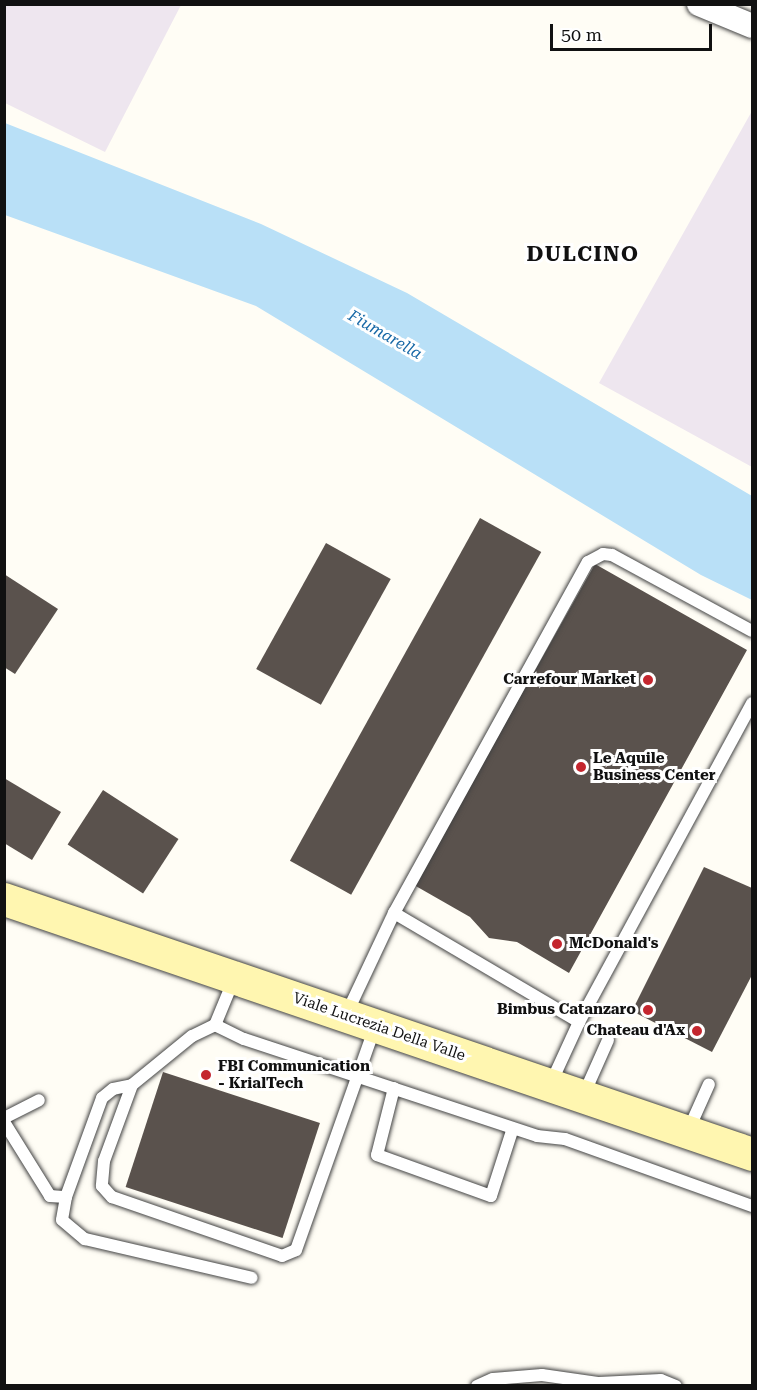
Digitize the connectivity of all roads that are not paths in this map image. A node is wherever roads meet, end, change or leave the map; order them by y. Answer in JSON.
{"nodes":[{"id":1,"x":699,"y":4,"type":"edge"},
{"id":2,"x":753,"y":26,"type":"edge"},
{"id":3,"x":753,"y":630,"type":"edge"},
{"id":4,"x":753,"y":703,"type":"edge"},
{"id":5,"x":4,"y":899,"type":"edge"},
{"id":6,"x":394,"y":913,"type":"junction"},
{"id":7,"x":234,"y":978,"type":"junction"},
{"id":8,"x":360,"y":1021,"type":"junction"},
{"id":9,"x":579,"y":1022,"type":"junction"},
{"id":10,"x":215,"y":1025,"type":"junction"},
{"id":11,"x":608,"y":1040,"type":"dead end"},
{"id":12,"x":356,"y":1075,"type":"junction"},
{"id":13,"x":551,"y":1084,"type":"junction"},
{"id":14,"x":709,"y":1084,"type":"dead end"},
{"id":15,"x":132,"y":1085,"type":"junction"},
{"id":16,"x":394,"y":1088,"type":"junction"},
{"id":17,"x":584,"y":1095,"type":"junction"},
{"id":18,"x":39,"y":1100,"type":"dead end"},
{"id":19,"x":4,"y":1118,"type":"edge"},
{"id":20,"x":4,"y":1122,"type":"edge"},
{"id":21,"x":513,"y":1128,"type":"junction"},
{"id":22,"x":688,"y":1132,"type":"junction"},
{"id":23,"x":753,"y":1154,"type":"edge"},
{"id":24,"x":66,"y":1197,"type":"junction"},
{"id":25,"x":753,"y":1206,"type":"edge"},
{"id":26,"x":252,"y":1278,"type":"dead end"},
{"id":27,"x":477,"y":1386,"type":"edge"},
{"id":28,"x":676,"y":1386,"type":"edge"}],
"edges":[{"from":1,"to":2,"type":"street"},
{"from":3,"to":6,"type":"lane"},
{"from":4,"to":9,"type":"lane"},
{"from":5,"to":7,"type":"main road","name":"Viale Lucrezia Della Valle"},
{"from":6,"to":8,"type":"lane"},
{"from":6,"to":9,"type":"lane"},
{"from":7,"to":8,"type":"main road","name":"Viale Lucrezia Della Valle"},
{"from":7,"to":10,"type":"lane"},
{"from":8,"to":12,"type":"lane"},
{"from":8,"to":13,"type":"main road","name":"Viale Lucrezia Della Valle"},
{"from":9,"to":13,"type":"lane"},
{"from":10,"to":12,"type":"lane"},
{"from":10,"to":15,"type":"lane"},
{"from":11,"to":17,"type":"lane"},
{"from":12,"to":15,"type":"lane"},
{"from":12,"to":16,"type":"lane"},
{"from":13,"to":17,"type":"main road","name":"Viale Lucrezia Della Valle"},
{"from":14,"to":22,"type":"lane"},
{"from":15,"to":24,"type":"lane"},
{"from":16,"to":21,"type":"lane"},
{"from":16,"to":21,"type":"lane"},
{"from":17,"to":22,"type":"main road","name":"Viale Lucrezia Della Valle"},
{"from":18,"to":19,"type":"lane"},
{"from":20,"to":24,"type":"lane"},
{"from":21,"to":25,"type":"lane"},
{"from":22,"to":23,"type":"main road","name":"Viale Lucrezia Della Valle"},
{"from":24,"to":26,"type":"lane"},
{"from":27,"to":28,"type":"lane"}]}
